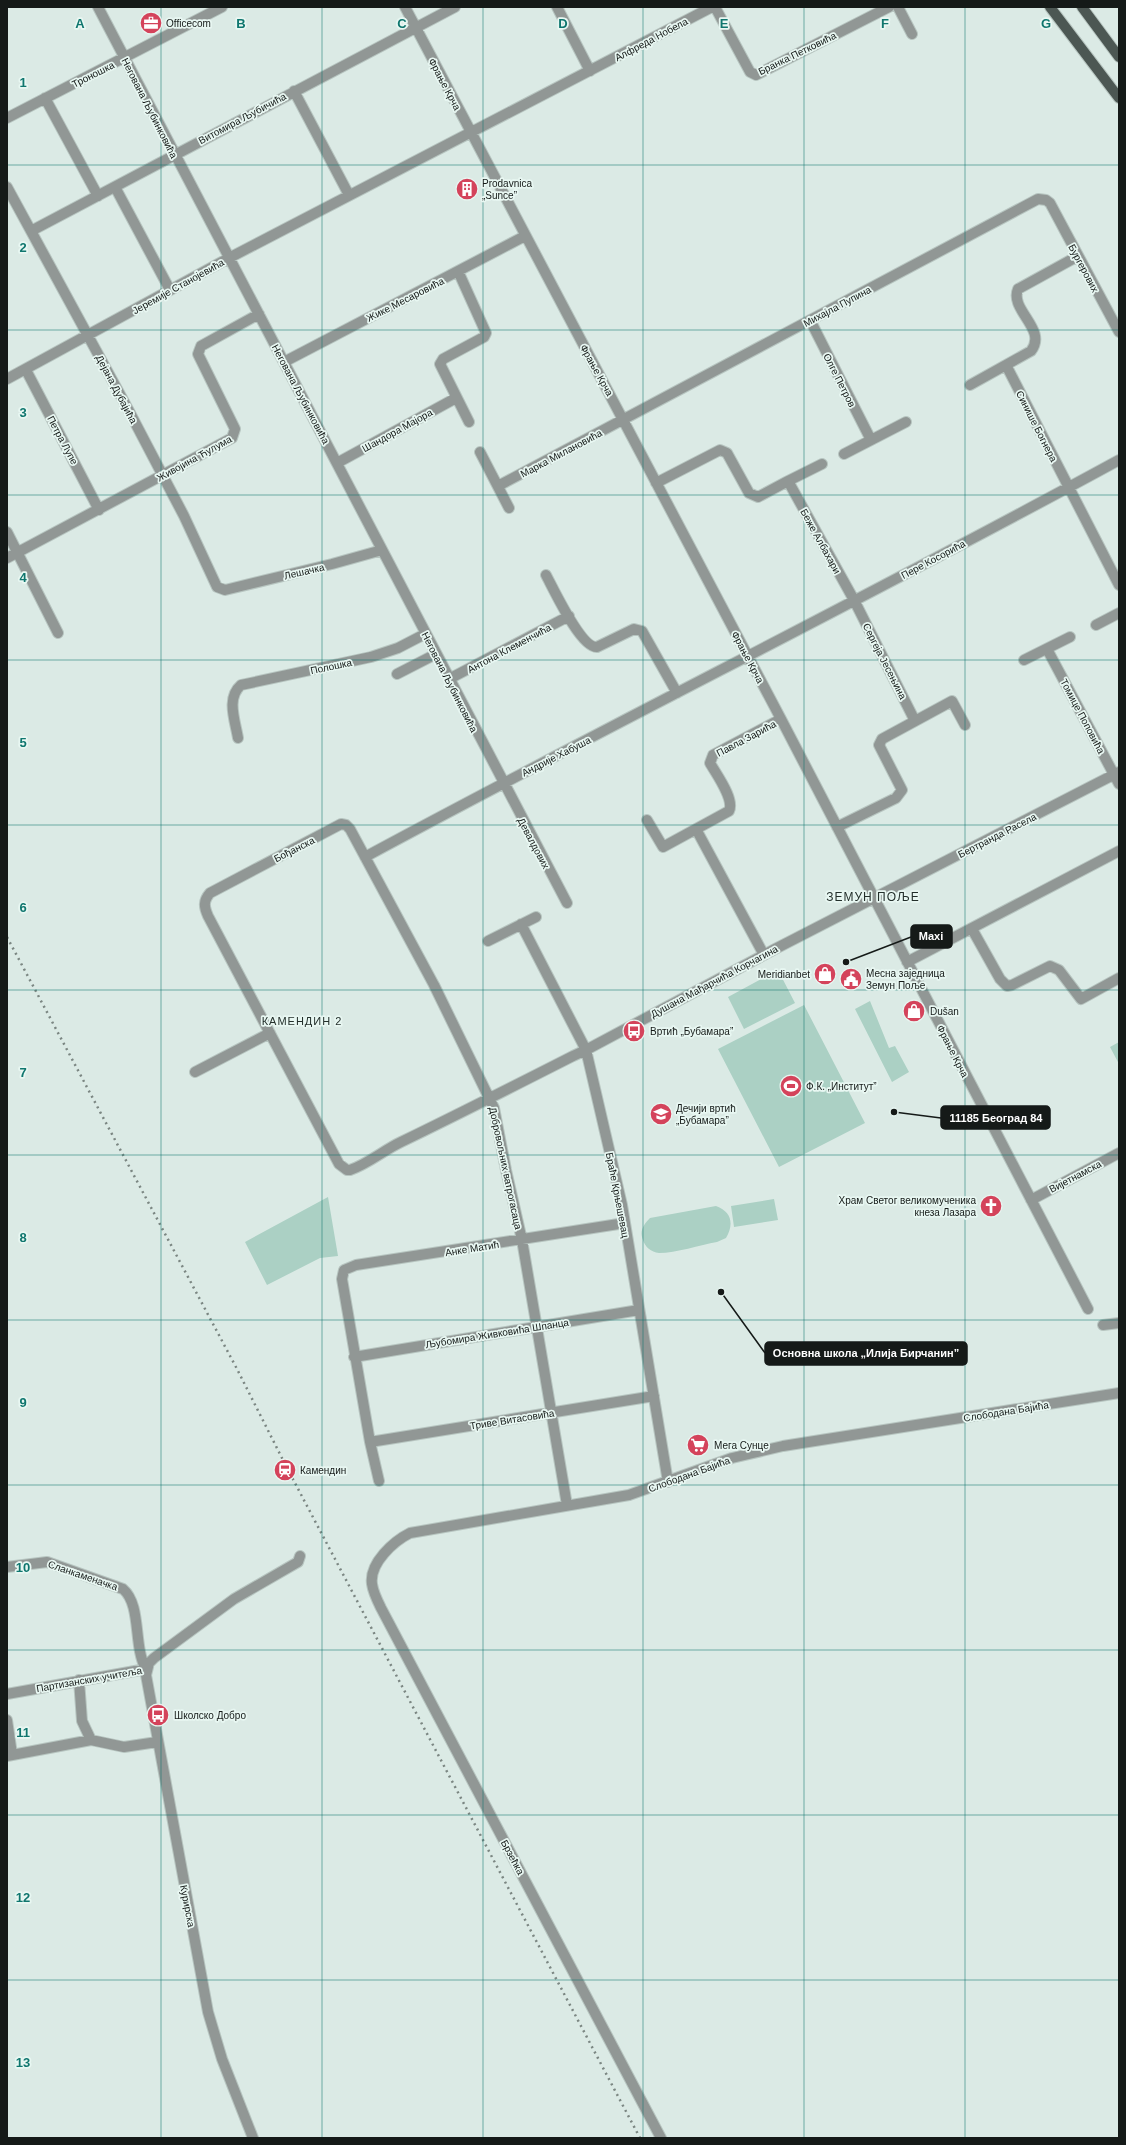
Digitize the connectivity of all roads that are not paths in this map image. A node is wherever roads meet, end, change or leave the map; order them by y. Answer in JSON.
{"nodes":[{"id":1,"x":98,"y":7,"type":"edge"},
{"id":2,"x":222,"y":7,"type":"edge"},
{"id":3,"x":405,"y":7,"type":"edge"},
{"id":4,"x":455,"y":7,"type":"edge"},
{"id":5,"x":557,"y":7,"type":"edge"},
{"id":6,"x":712,"y":7,"type":"edge"},
{"id":7,"x":889,"y":7,"type":"edge"},
{"id":8,"x":898,"y":7,"type":"edge"},
{"id":9,"x":1050,"y":7,"type":"edge"},
{"id":10,"x":1082,"y":7,"type":"edge"},
{"id":11,"x":415,"y":27,"type":"junction"},
{"id":12,"x":912,"y":34,"type":"dead end"},
{"id":13,"x":1119,"y":57,"type":"edge"},
{"id":14,"x":124,"y":58,"type":"junction"},
{"id":15,"x":590,"y":71,"type":"junction"},
{"id":16,"x":294,"y":91,"type":"junction"},
{"id":17,"x":45,"y":98,"type":"junction"},
{"id":18,"x":1119,"y":98,"type":"edge"},
{"id":19,"x":7,"y":118,"type":"edge"},
{"id":20,"x":470,"y":131,"type":"junction"},
{"id":21,"x":174,"y":155,"type":"junction"},
{"id":22,"x":7,"y":187,"type":"edge"},
{"id":23,"x":115,"y":187,"type":"junction"},
{"id":24,"x":349,"y":195,"type":"junction"},
{"id":25,"x":98,"y":196,"type":"junction"},
{"id":26,"x":1050,"y":203,"type":"joint"},
{"id":27,"x":31,"y":231,"type":"junction"},
{"id":28,"x":525,"y":236,"type":"junction"},
{"id":29,"x":1078,"y":256,"type":"junction"},
{"id":30,"x":229,"y":258,"type":"junction"},
{"id":31,"x":458,"y":271,"type":"junction"},
{"id":32,"x":170,"y":290,"type":"junction"},
{"id":33,"x":259,"y":314,"type":"junction"},
{"id":34,"x":810,"y":320,"type":"junction"},
{"id":35,"x":1119,"y":332,"type":"edge"},
{"id":36,"x":89,"y":335,"type":"junction"},
{"id":37,"x":284,"y":362,"type":"junction"},
{"id":38,"x":1006,"y":365,"type":"junction"},
{"id":39,"x":26,"y":370,"type":"junction"},
{"id":40,"x":7,"y":379,"type":"edge"},
{"id":41,"x":970,"y":385,"type":"dead end"},
{"id":42,"x":456,"y":398,"type":"junction"},
{"id":43,"x":624,"y":420,"type":"junction"},
{"id":44,"x":469,"y":422,"type":"dead end"},
{"id":45,"x":906,"y":422,"type":"dead end"},
{"id":46,"x":871,"y":440,"type":"junction"},
{"id":47,"x":480,"y":452,"type":"dead end"},
{"id":48,"x":844,"y":454,"type":"dead end"},
{"id":49,"x":1119,"y":460,"type":"edge"},
{"id":50,"x":337,"y":463,"type":"junction"},
{"id":51,"x":822,"y":464,"type":"dead end"},
{"id":52,"x":163,"y":476,"type":"junction"},
{"id":53,"x":788,"y":482,"type":"junction"},
{"id":54,"x":656,"y":483,"type":"junction"},
{"id":55,"x":498,"y":486,"type":"junction"},
{"id":56,"x":1068,"y":488,"type":"junction"},
{"id":57,"x":509,"y":508,"type":"dead end"},
{"id":58,"x":99,"y":510,"type":"junction"},
{"id":59,"x":7,"y":532,"type":"edge"},
{"id":60,"x":382,"y":550,"type":"junction"},
{"id":61,"x":18,"y":552,"type":"junction"},
{"id":62,"x":7,"y":558,"type":"edge"},
{"id":63,"x":546,"y":576,"type":"dead end"},
{"id":64,"x":1119,"y":586,"type":"edge"},
{"id":65,"x":225,"y":590,"type":"joint"},
{"id":66,"x":854,"y":600,"type":"junction"},
{"id":67,"x":1119,"y":613,"type":"edge"},
{"id":68,"x":569,"y":616,"type":"junction"},
{"id":69,"x":1096,"y":625,"type":"dead end"},
{"id":70,"x":58,"y":633,"type":"dead end"},
{"id":71,"x":425,"y":634,"type":"junction"},
{"id":72,"x":1070,"y":637,"type":"dead end"},
{"id":73,"x":1047,"y":648,"type":"junction"},
{"id":74,"x":436,"y":654,"type":"junction"},
{"id":75,"x":747,"y":657,"type":"junction"},
{"id":76,"x":1024,"y":660,"type":"dead end"},
{"id":77,"x":397,"y":674,"type":"dead end"},
{"id":78,"x":449,"y":679,"type":"junction"},
{"id":79,"x":677,"y":694,"type":"junction"},
{"id":80,"x":781,"y":719,"type":"junction"},
{"id":81,"x":915,"y":721,"type":"junction"},
{"id":82,"x":965,"y":725,"type":"dead end"},
{"id":83,"x":238,"y":738,"type":"dead end"},
{"id":84,"x":1117,"y":773,"type":"edge"},
{"id":85,"x":502,"y":783,"type":"junction"},
{"id":86,"x":1119,"y":784,"type":"edge"},
{"id":87,"x":647,"y":820,"type":"dead end"},
{"id":88,"x":837,"y":827,"type":"junction"},
{"id":89,"x":696,"y":829,"type":"junction"},
{"id":90,"x":1119,"y":851,"type":"edge"},
{"id":91,"x":365,"y":857,"type":"junction"},
{"id":92,"x":875,"y":898,"type":"junction"},
{"id":93,"x":567,"y":903,"type":"dead end"},
{"id":94,"x":536,"y":917,"type":"dead end"},
{"id":95,"x":521,"y":924,"type":"junction"},
{"id":96,"x":972,"y":929,"type":"junction"},
{"id":97,"x":488,"y":941,"type":"dead end"},
{"id":98,"x":764,"y":954,"type":"junction"},
{"id":99,"x":907,"y":962,"type":"junction"},
{"id":100,"x":1119,"y":978,"type":"edge"},
{"id":101,"x":270,"y":1033,"type":"junction"},
{"id":102,"x":586,"y":1050,"type":"junction"},
{"id":103,"x":195,"y":1072,"type":"dead end"},
{"id":104,"x":490,"y":1098,"type":"junction"},
{"id":105,"x":1119,"y":1153,"type":"edge"},
{"id":106,"x":1031,"y":1200,"type":"junction"},
{"id":107,"x":625,"y":1223,"type":"junction"},
{"id":108,"x":522,"y":1240,"type":"junction"},
{"id":109,"x":1088,"y":1309,"type":"dead end"},
{"id":110,"x":639,"y":1310,"type":"junction"},
{"id":111,"x":1119,"y":1323,"type":"edge"},
{"id":112,"x":1103,"y":1325,"type":"dead end"},
{"id":113,"x":538,"y":1326,"type":"junction"},
{"id":114,"x":354,"y":1357,"type":"junction"},
{"id":115,"x":1119,"y":1393,"type":"edge"},
{"id":116,"x":654,"y":1396,"type":"junction"},
{"id":117,"x":552,"y":1412,"type":"junction"},
{"id":118,"x":370,"y":1442,"type":"junction"},
{"id":119,"x":379,"y":1482,"type":"dead end"},
{"id":120,"x":668,"y":1482,"type":"junction"},
{"id":121,"x":567,"y":1505,"type":"junction"},
{"id":122,"x":300,"y":1556,"type":"dead end"},
{"id":123,"x":7,"y":1567,"type":"edge"},
{"id":124,"x":372,"y":1574,"type":"joint"},
{"id":125,"x":146,"y":1669,"type":"junction"},
{"id":126,"x":79,"y":1680,"type":"junction"},
{"id":127,"x":7,"y":1694,"type":"edge"},
{"id":128,"x":7,"y":1720,"type":"edge"},
{"id":129,"x":91,"y":1740,"type":"junction"},
{"id":130,"x":157,"y":1742,"type":"junction"},
{"id":131,"x":10,"y":1755,"type":"edge"},
{"id":132,"x":253,"y":2138,"type":"edge"},
{"id":133,"x":661,"y":2138,"type":"edge"}],
"edges":[{"from":1,"to":14,"type":"street","name":"Негована Љубинковића"},
{"from":2,"to":14,"type":"street","name":"Троношка"},
{"from":3,"to":11,"type":"street","name":"Фрање Крча"},
{"from":4,"to":11,"type":"street","name":"Витомира Љубичића"},
{"from":5,"to":15,"type":"street"},
{"from":6,"to":7,"type":"street","name":"Бранка Петковића"},
{"from":6,"to":15,"type":"street","name":"Алфреда Нобела"},
{"from":8,"to":12,"type":"street"},
{"from":9,"to":18,"type":"main road"},
{"from":10,"to":13,"type":"main road"},
{"from":11,"to":16,"type":"street","name":"Витомира Љубичића"},
{"from":11,"to":20,"type":"street","name":"Фрање Крча"},
{"from":14,"to":17,"type":"street","name":"Троношка"},
{"from":14,"to":21,"type":"street","name":"Негована Љубинковића"},
{"from":15,"to":20,"type":"street","name":"Алфреда Нобела"},
{"from":16,"to":21,"type":"street","name":"Витомира Љубичића"},
{"from":16,"to":24,"type":"street"},
{"from":17,"to":19,"type":"street","name":"Троношка"},
{"from":17,"to":25,"type":"street"},
{"from":20,"to":24,"type":"street","name":"Јеремије Станојевића"},
{"from":20,"to":28,"type":"street","name":"Фрање Крча"},
{"from":21,"to":23,"type":"street","name":"Витомира Љубичића"},
{"from":21,"to":30,"type":"street","name":"Негована Љубинковића"},
{"from":22,"to":27,"type":"street","name":"Дејана Дубајића"},
{"from":23,"to":25,"type":"street","name":"Витомира Љубичића"},
{"from":23,"to":32,"type":"street"},
{"from":24,"to":30,"type":"street","name":"Јеремије Станојевића"},
{"from":25,"to":27,"type":"street","name":"Витомира Љубичића"},
{"from":26,"to":29,"type":"street","name":"Бургерових"},
{"from":26,"to":34,"type":"street","name":"Михајла Пупина"},
{"from":27,"to":36,"type":"street","name":"Дејана Дубајића"},
{"from":28,"to":31,"type":"street","name":"Жике Месаровића"},
{"from":28,"to":43,"type":"street","name":"Фрање Крча"},
{"from":29,"to":35,"type":"street","name":"Бургерових"},
{"from":29,"to":38,"type":"street"},
{"from":30,"to":32,"type":"street","name":"Јеремије Станојевића"},
{"from":30,"to":33,"type":"street","name":"Негована Љубинковића"},
{"from":31,"to":37,"type":"street","name":"Жике Месаровића"},
{"from":31,"to":42,"type":"street"},
{"from":32,"to":36,"type":"street","name":"Јеремије Станојевића"},
{"from":33,"to":37,"type":"street","name":"Негована Љубинковића"},
{"from":33,"to":52,"type":"street","name":"Живојина Ћулума"},
{"from":34,"to":43,"type":"street","name":"Михајла Пупина"},
{"from":34,"to":46,"type":"street","name":"Олге Петров"},
{"from":36,"to":39,"type":"street","name":"Јеремије Станојевића"},
{"from":36,"to":52,"type":"street","name":"Дејана Дубајића"},
{"from":37,"to":50,"type":"street","name":"Негована Љубинковића"},
{"from":38,"to":41,"type":"street"},
{"from":38,"to":56,"type":"street","name":"Синише Богнера"},
{"from":39,"to":40,"type":"street","name":"Јеремије Станојевића"},
{"from":39,"to":58,"type":"street","name":"Петра Лупе"},
{"from":42,"to":44,"type":"street"},
{"from":42,"to":50,"type":"street","name":"Шандора Мајора"},
{"from":43,"to":54,"type":"street","name":"Фрање Крча"},
{"from":43,"to":55,"type":"street","name":"Марка Милановића"},
{"from":45,"to":46,"type":"street"},
{"from":46,"to":48,"type":"street"},
{"from":47,"to":55,"type":"street"},
{"from":49,"to":56,"type":"street","name":"Пере Косорића"},
{"from":50,"to":60,"type":"street","name":"Негована Љубинковића"},
{"from":51,"to":53,"type":"street"},
{"from":52,"to":58,"type":"street","name":"Живојина Ћулума"},
{"from":52,"to":65,"type":"street","name":"Дејана Дубајића"},
{"from":53,"to":54,"type":"street"},
{"from":53,"to":66,"type":"street","name":"Беже Албахари"},
{"from":54,"to":75,"type":"street","name":"Фрање Крча"},
{"from":55,"to":57,"type":"street"},
{"from":56,"to":64,"type":"street","name":"Синише Богнера"},
{"from":56,"to":66,"type":"street","name":"Пере Косорића"},
{"from":58,"to":61,"type":"street","name":"Живојина Ћулума"},
{"from":59,"to":61,"type":"street"},
{"from":60,"to":65,"type":"street","name":"Лешачка"},
{"from":60,"to":71,"type":"street","name":"Негована Љубинковића"},
{"from":61,"to":62,"type":"street","name":"Живојина Ћулума"},
{"from":61,"to":70,"type":"street"},
{"from":63,"to":68,"type":"street"},
{"from":66,"to":75,"type":"street","name":"Пере Косорића"},
{"from":66,"to":81,"type":"street","name":"Сергеја Јесењина"},
{"from":67,"to":69,"type":"street"},
{"from":68,"to":78,"type":"street","name":"Антона Клеменчића"},
{"from":68,"to":79,"type":"street"},
{"from":71,"to":74,"type":"street","name":"Негована Љубинковића"},
{"from":71,"to":83,"type":"street","name":"Полошка"},
{"from":72,"to":73,"type":"street"},
{"from":73,"to":76,"type":"street"},
{"from":73,"to":84,"type":"street","name":"Томице Поповића"},
{"from":74,"to":77,"type":"street"},
{"from":74,"to":78,"type":"street","name":"Негована Љубинковића"},
{"from":75,"to":79,"type":"street","name":"Андрије Хабуша"},
{"from":75,"to":80,"type":"street","name":"Фрање Крча"},
{"from":78,"to":85,"type":"street","name":"Негована Љубинковића"},
{"from":79,"to":85,"type":"street","name":"Андрије Хабуша"},
{"from":80,"to":88,"type":"street","name":"Фрање Крча"},
{"from":80,"to":89,"type":"street","name":"Павла Зарића"},
{"from":81,"to":82,"type":"street"},
{"from":81,"to":88,"type":"street"},
{"from":84,"to":86,"type":"street","name":"Томице Поповића"},
{"from":84,"to":92,"type":"street","name":"Бертранда Расела"},
{"from":85,"to":91,"type":"street","name":"Андрије Хабуша"},
{"from":85,"to":93,"type":"street","name":"Девалдових"},
{"from":87,"to":89,"type":"street","name":"Павла Зарића"},
{"from":88,"to":92,"type":"street","name":"Фрање Крча"},
{"from":89,"to":98,"type":"street"},
{"from":90,"to":96,"type":"street"},
{"from":91,"to":101,"type":"street","name":"Бођанска"},
{"from":91,"to":104,"type":"street","name":"Добровољних ватрогасаца"},
{"from":92,"to":98,"type":"street","name":"Душана Мађарчића Корчагина"},
{"from":92,"to":99,"type":"street","name":"Фрање Крча"},
{"from":94,"to":95,"type":"street"},
{"from":95,"to":97,"type":"street"},
{"from":95,"to":102,"type":"street","name":"Браће Крњешевац"},
{"from":96,"to":99,"type":"street"},
{"from":96,"to":100,"type":"street"},
{"from":98,"to":102,"type":"street","name":"Душана Мађарчића Корчагина"},
{"from":99,"to":106,"type":"street","name":"Фрање Крча"},
{"from":101,"to":103,"type":"street"},
{"from":101,"to":104,"type":"street","name":"Душана Мађарчића Корчагина"},
{"from":102,"to":104,"type":"street","name":"Душана Мађарчића Корчагина"},
{"from":102,"to":107,"type":"street","name":"Браће Крњешевац"},
{"from":104,"to":108,"type":"street","name":"Добровољних ватрогасаца"},
{"from":105,"to":106,"type":"street","name":"Вијетнамска"},
{"from":106,"to":109,"type":"street","name":"Фрање Крча"},
{"from":107,"to":108,"type":"street","name":"Анке Матић"},
{"from":107,"to":110,"type":"street","name":"Браће Крњешевац"},
{"from":108,"to":113,"type":"street","name":"Добровољних ватрогасаца"},
{"from":108,"to":114,"type":"street","name":"Анке Матић"},
{"from":110,"to":113,"type":"street","name":"Љубомира Живковића Шпанца"},
{"from":110,"to":116,"type":"street","name":"Браће Крњешевац"},
{"from":111,"to":112,"type":"street"},
{"from":113,"to":114,"type":"street","name":"Љубомира Живковића Шпанца"},
{"from":113,"to":117,"type":"street","name":"Добровољних ватрогасаца"},
{"from":114,"to":118,"type":"street"},
{"from":115,"to":120,"type":"street","name":"Слободана Бајића"},
{"from":116,"to":117,"type":"street","name":"Триве Витасовића"},
{"from":116,"to":120,"type":"street","name":"Браће Крњешевац"},
{"from":117,"to":118,"type":"street","name":"Триве Витасовића"},
{"from":117,"to":121,"type":"street","name":"Добровољних ватрогасаца"},
{"from":118,"to":119,"type":"street"},
{"from":120,"to":121,"type":"street","name":"Слободана Бајића"},
{"from":121,"to":124,"type":"street","name":"Слободана Бајића"},
{"from":122,"to":125,"type":"street","name":"Партизанских учитеља"},
{"from":123,"to":125,"type":"street","name":"Сланкаменачка"},
{"from":124,"to":133,"type":"street","name":"Брзећка"},
{"from":125,"to":126,"type":"street","name":"Партизанских учитеља"},
{"from":125,"to":130,"type":"street","name":"Курирска"},
{"from":126,"to":127,"type":"street","name":"Партизанских учитеља"},
{"from":126,"to":129,"type":"street"},
{"from":128,"to":131,"type":"street"},
{"from":129,"to":130,"type":"street"},
{"from":129,"to":131,"type":"street"},
{"from":130,"to":132,"type":"street","name":"Курирска"}]}
